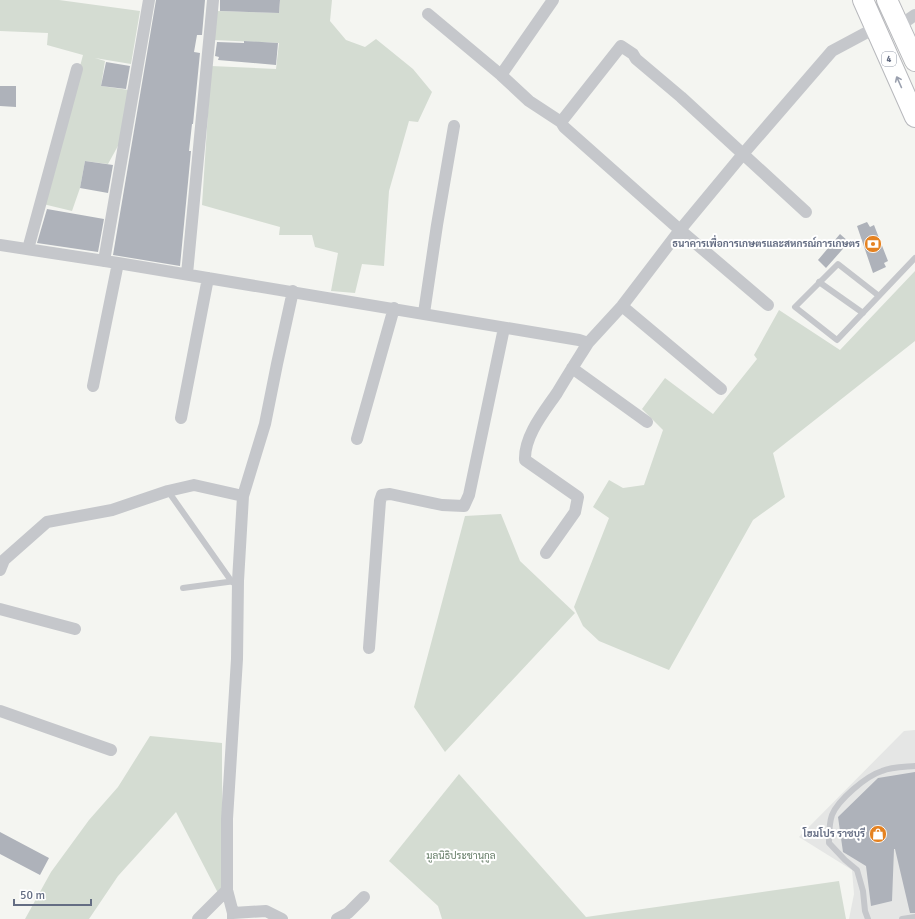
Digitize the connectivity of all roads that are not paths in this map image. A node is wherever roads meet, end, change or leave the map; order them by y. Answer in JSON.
{"nodes":[{"id":1,"x":149,"y":0,"type":"edge"},
{"id":2,"x":213,"y":0,"type":"edge"},
{"id":3,"x":553,"y":0,"type":"edge"},
{"id":4,"x":863,"y":0,"type":"edge"},
{"id":5,"x":887,"y":0,"type":"edge"},
{"id":6,"x":428,"y":14,"type":"dead end"},
{"id":7,"x":915,"y":15,"type":"edge"},
{"id":8,"x":899,"y":26,"type":"junction"},
{"id":9,"x":875,"y":28,"type":"junction"},
{"id":10,"x":915,"y":61,"type":"edge"},
{"id":11,"x":77,"y":69,"type":"dead end"},
{"id":12,"x":501,"y":75,"type":"junction"},
{"id":13,"x":915,"y":117,"type":"edge"},
{"id":14,"x":561,"y":122,"type":"junction"},
{"id":15,"x":454,"y":126,"type":"dead end"},
{"id":16,"x":743,"y":154,"type":"junction"},
{"id":17,"x":806,"y":212,"type":"dead end"},
{"id":18,"x":680,"y":230,"type":"junction"},
{"id":19,"x":0,"y":245,"type":"edge"},
{"id":20,"x":28,"y":249,"type":"junction"},
{"id":21,"x":915,"y":258,"type":"edge"},
{"id":22,"x":104,"y":261,"type":"junction"},
{"id":23,"x":118,"y":263,"type":"junction"},
{"id":24,"x":187,"y":274,"type":"junction"},
{"id":25,"x":208,"y":278,"type":"junction"},
{"id":26,"x":819,"y":282,"type":"junction"},
{"id":27,"x":294,"y":291,"type":"junction"},
{"id":28,"x":879,"y":296,"type":"junction"},
{"id":29,"x":768,"y":305,"type":"dead end"},
{"id":30,"x":622,"y":306,"type":"junction"},
{"id":31,"x":394,"y":308,"type":"junction"},
{"id":32,"x":424,"y":313,"type":"junction"},
{"id":33,"x":863,"y":313,"type":"junction"},
{"id":34,"x":504,"y":328,"type":"junction"},
{"id":35,"x":588,"y":343,"type":"junction"},
{"id":36,"x":572,"y":368,"type":"junction"},
{"id":37,"x":93,"y":386,"type":"dead end"},
{"id":38,"x":721,"y":389,"type":"dead end"},
{"id":39,"x":181,"y":418,"type":"dead end"},
{"id":40,"x":647,"y":422,"type":"dead end"},
{"id":41,"x":357,"y":439,"type":"dead end"},
{"id":42,"x":168,"y":491,"type":"junction"},
{"id":43,"x":242,"y":496,"type":"junction"},
{"id":44,"x":546,"y":553,"type":"dead end"},
{"id":45,"x":0,"y":570,"type":"edge"},
{"id":46,"x":235,"y":581,"type":"junction"},
{"id":47,"x":183,"y":588,"type":"dead end"},
{"id":48,"x":0,"y":609,"type":"edge"},
{"id":49,"x":75,"y":629,"type":"dead end"},
{"id":50,"x":369,"y":648,"type":"dead end"},
{"id":51,"x":0,"y":711,"type":"edge"},
{"id":52,"x":111,"y":750,"type":"dead end"},
{"id":53,"x":915,"y":766,"type":"edge"},
{"id":54,"x":227,"y":890,"type":"junction"},
{"id":55,"x":364,"y":898,"type":"dead end"},
{"id":56,"x":233,"y":916,"type":"edge"},
{"id":57,"x":915,"y":917,"type":"edge"},
{"id":58,"x":198,"y":919,"type":"edge"},
{"id":59,"x":282,"y":919,"type":"edge"},
{"id":60,"x":338,"y":919,"type":"edge"},
{"id":61,"x":868,"y":919,"type":"edge"},
{"id":62,"x":902,"y":919,"type":"edge"}],
"edges":[{"from":1,"to":22,"type":"street"},
{"from":2,"to":24,"type":"street"},
{"from":3,"to":12,"type":"street"},
{"from":4,"to":9,"type":"highway","number":"4"},
{"from":5,"to":8,"type":"highway","number":"4"},
{"from":6,"to":12,"type":"street"},
{"from":7,"to":8,"type":"street"},
{"from":8,"to":10,"type":"highway","number":"4"},
{"from":13,"to":9,"type":"highway","number":"4","one_way":true},
{"from":9,"to":16,"type":"street"},
{"from":11,"to":20,"type":"street"},
{"from":12,"to":14,"type":"street"},
{"from":14,"to":16,"type":"street"},
{"from":14,"to":18,"type":"street"},
{"from":15,"to":32,"type":"street"},
{"from":16,"to":17,"type":"street"},
{"from":16,"to":18,"type":"street"},
{"from":18,"to":29,"type":"street"},
{"from":18,"to":30,"type":"street"},
{"from":19,"to":20,"type":"street"},
{"from":20,"to":22,"type":"street"},
{"from":21,"to":28,"type":"lane"},
{"from":22,"to":23,"type":"street"},
{"from":23,"to":24,"type":"street"},
{"from":23,"to":37,"type":"street"},
{"from":24,"to":25,"type":"street"},
{"from":25,"to":27,"type":"street"},
{"from":25,"to":39,"type":"street"},
{"from":26,"to":28,"type":"lane"},
{"from":26,"to":33,"type":"lane"},
{"from":26,"to":33,"type":"lane"},
{"from":27,"to":31,"type":"street"},
{"from":27,"to":43,"type":"street"},
{"from":28,"to":33,"type":"lane"},
{"from":30,"to":35,"type":"street"},
{"from":30,"to":38,"type":"street"},
{"from":31,"to":32,"type":"street"},
{"from":31,"to":41,"type":"street"},
{"from":32,"to":34,"type":"street"},
{"from":34,"to":35,"type":"street"},
{"from":34,"to":50,"type":"street"},
{"from":35,"to":36,"type":"street"},
{"from":36,"to":40,"type":"street"},
{"from":36,"to":44,"type":"street"},
{"from":42,"to":43,"type":"street"},
{"from":42,"to":45,"type":"street"},
{"from":42,"to":46,"type":"lane"},
{"from":43,"to":46,"type":"street"},
{"from":46,"to":47,"type":"lane"},
{"from":46,"to":54,"type":"street"},
{"from":48,"to":49,"type":"street"},
{"from":51,"to":52,"type":"street"},
{"from":53,"to":61,"type":"lane"},
{"from":54,"to":56,"type":"street"},
{"from":54,"to":58,"type":"street"},
{"from":55,"to":60,"type":"street"},
{"from":56,"to":59,"type":"street"},
{"from":57,"to":62,"type":"lane"}]}
